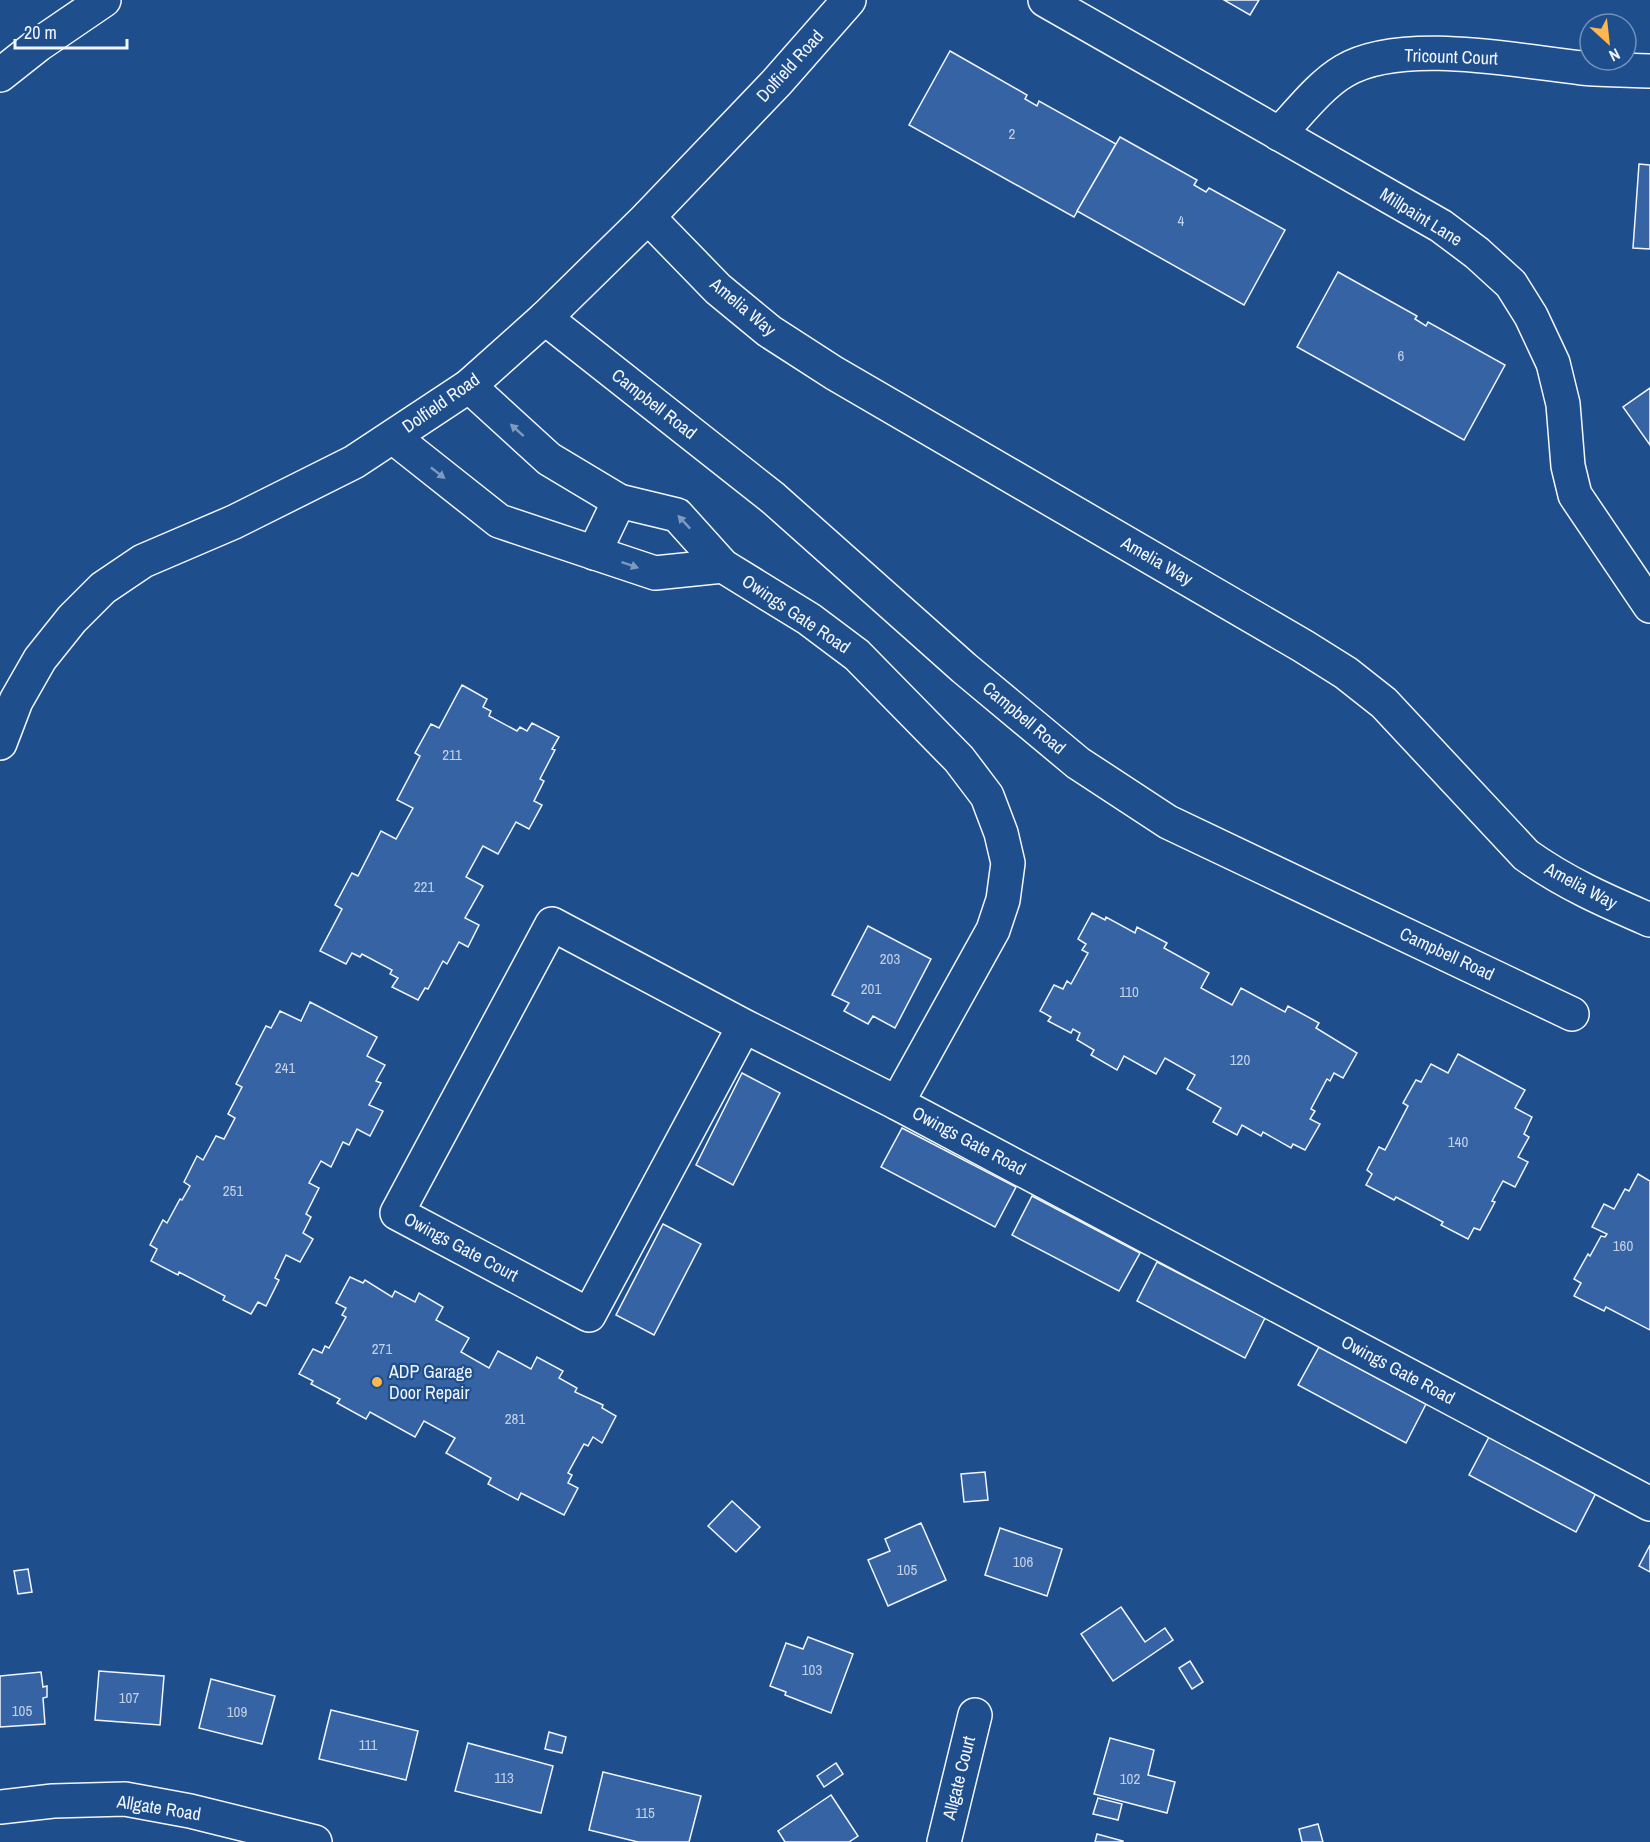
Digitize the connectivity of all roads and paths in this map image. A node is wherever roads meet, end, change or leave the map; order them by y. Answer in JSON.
{"nodes":[{"id":1,"x":104,"y":0,"type":"edge"},
{"id":2,"x":849,"y":0,"type":"edge"},
{"id":3,"x":1045,"y":0,"type":"edge"},
{"id":4,"x":1650,"y":71,"type":"edge"},
{"id":5,"x":0,"y":75,"type":"edge"},
{"id":6,"x":1279,"y":134,"type":"junction"},
{"id":7,"x":648,"y":217,"type":"junction"},
{"id":8,"x":545,"y":318,"type":"junction"},
{"id":9,"x":469,"y":386,"type":"junction"},
{"id":10,"x":393,"y":436,"type":"junction"},
{"id":11,"x":619,"y":501,"type":"junction"},
{"id":12,"x":594,"y":553,"type":"junction"},
{"id":13,"x":723,"y":566,"type":"junction"},
{"id":14,"x":1650,"y":606,"type":"edge"},
{"id":15,"x":0,"y":743,"type":"edge"},
{"id":16,"x":1650,"y":920,"type":"edge"},
{"id":17,"x":1572,"y":1014,"type":"dead end"},
{"id":18,"x":744,"y":1026,"type":"junction"},
{"id":19,"x":897,"y":1103,"type":"junction"},
{"id":20,"x":1650,"y":1504,"type":"edge"},
{"id":21,"x":975,"y":1715,"type":"dead end"},
{"id":22,"x":0,"y":1807,"type":"edge"},
{"id":23,"x":315,"y":1842,"type":"edge"},
{"id":24,"x":944,"y":1842,"type":"edge"}],
"edges":[{"from":1,"to":5,"type":"main road"},
{"from":2,"to":7,"type":"main road","name":"Dolfield Road"},
{"from":3,"to":6,"type":"main road","name":"Millpaint Lane"},
{"from":4,"to":6,"type":"main road","name":"Tricount Court"},
{"from":6,"to":14,"type":"main road","name":"Millpaint Lane"},
{"from":7,"to":8,"type":"main road","name":"Dolfield Road"},
{"from":7,"to":16,"type":"main road","name":"Amelia Way"},
{"from":8,"to":9,"type":"main road","name":"Dolfield Road"},
{"from":8,"to":17,"type":"main road","name":"Campbell Road"},
{"from":9,"to":10,"type":"main road","name":"Dolfield Road"},
{"from":11,"to":9,"type":"main road","name":"Owings Gate Road","one_way":true},
{"from":10,"to":12,"type":"main road","name":"Owings Gate Road","one_way":true},
{"from":10,"to":15,"type":"main road","name":"Dolfield Road"},
{"from":11,"to":12,"type":"main road"},
{"from":13,"to":11,"type":"main road","name":"Owings Gate Road","one_way":true},
{"from":12,"to":13,"type":"main road","name":"Owings Gate Road","one_way":true},
{"from":13,"to":19,"type":"main road","name":"Owings Gate Road"},
{"from":18,"to":18,"type":"main road","name":"Owings Gate Court"},
{"from":18,"to":19,"type":"main road","name":"Owings Gate Court"},
{"from":19,"to":20,"type":"main road","name":"Owings Gate Road"},
{"from":21,"to":24,"type":"main road","name":"Allgate Court"},
{"from":22,"to":23,"type":"main road","name":"Allgate Road"}]}
